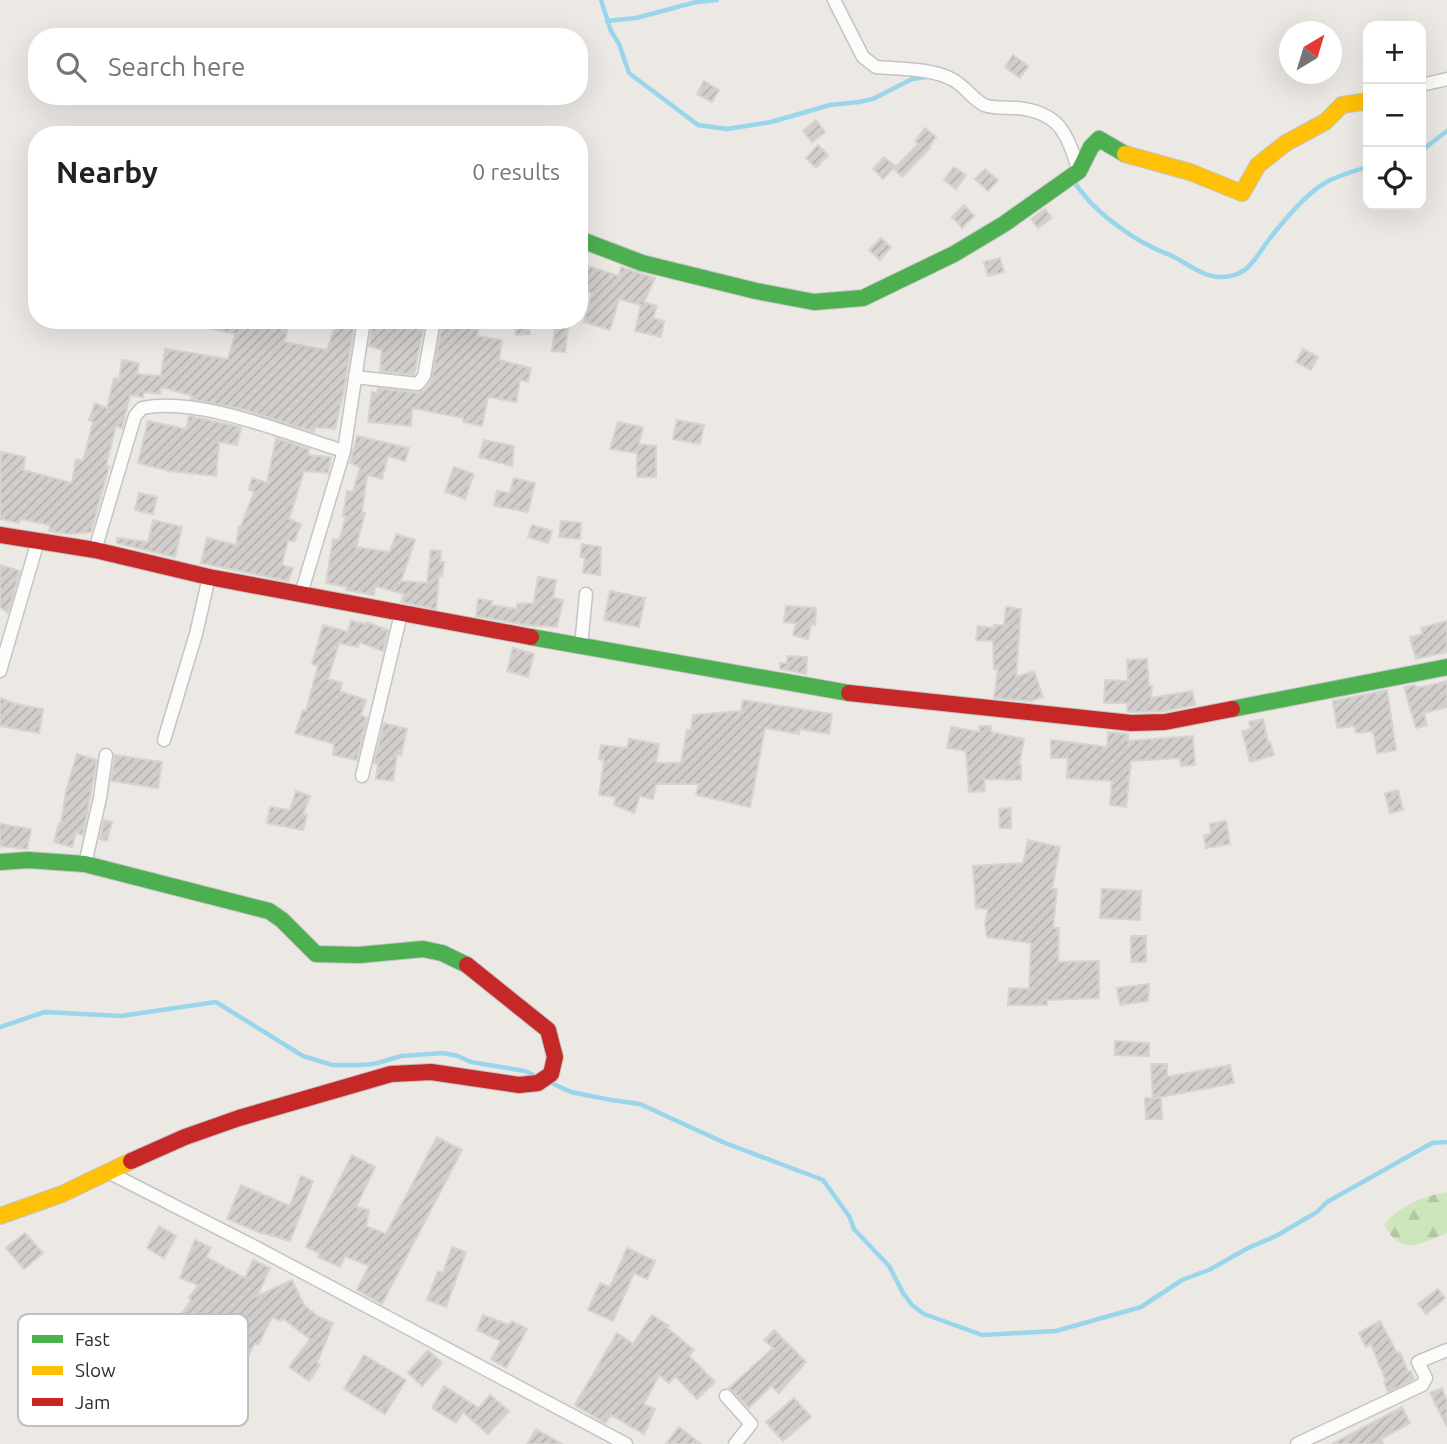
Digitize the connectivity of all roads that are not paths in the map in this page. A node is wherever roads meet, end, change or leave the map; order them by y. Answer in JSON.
{"nodes":[{"id":1,"x":834,"y":0,"type":"edge"},
{"id":2,"x":1447,"y":79,"type":"edge"},
{"id":3,"x":1425,"y":84,"type":"edge"},
{"id":4,"x":1363,"y":102,"type":"edge"},
{"id":5,"x":1079,"y":171,"type":"junction"},
{"id":6,"x":588,"y":242,"type":"edge"},
{"id":7,"x":363,"y":329,"type":"edge"},
{"id":8,"x":432,"y":329,"type":"edge"},
{"id":9,"x":355,"y":377,"type":"junction"},
{"id":10,"x":344,"y":451,"type":"junction"},
{"id":11,"x":0,"y":535,"type":"edge"},
{"id":12,"x":38,"y":541,"type":"junction"},
{"id":13,"x":95,"y":550,"type":"junction"},
{"id":14,"x":209,"y":577,"type":"junction"},
{"id":15,"x":301,"y":594,"type":"junction"},
{"id":16,"x":586,"y":594,"type":"dead end"},
{"id":17,"x":401,"y":614,"type":"junction"},
{"id":18,"x":581,"y":646,"type":"junction"},
{"id":19,"x":1447,"y":667,"type":"edge"},
{"id":20,"x":0,"y":671,"type":"edge"},
{"id":21,"x":164,"y":740,"type":"dead end"},
{"id":22,"x":106,"y":755,"type":"dead end"},
{"id":23,"x":362,"y":776,"type":"dead end"},
{"id":24,"x":0,"y":862,"type":"edge"},
{"id":25,"x":85,"y":864,"type":"junction"},
{"id":26,"x":110,"y":1173,"type":"junction"},
{"id":27,"x":0,"y":1216,"type":"edge"},
{"id":28,"x":1447,"y":1350,"type":"edge"},
{"id":29,"x":726,"y":1396,"type":"dead end"},
{"id":30,"x":618,"y":1442,"type":"edge"},
{"id":31,"x":735,"y":1444,"type":"edge"},
{"id":32,"x":1297,"y":1444,"type":"edge"}],
"edges":[{"from":1,"to":5,"type":"street"},
{"from":2,"to":3,"type":"street"},
{"from":4,"to":5,"type":"street"},
{"from":5,"to":6,"type":"street"},
{"from":7,"to":9,"type":"street"},
{"from":8,"to":9,"type":"street"},
{"from":9,"to":10,"type":"street"},
{"from":10,"to":13,"type":"street"},
{"from":10,"to":15,"type":"street"},
{"from":11,"to":12,"type":"street"},
{"from":12,"to":13,"type":"street"},
{"from":12,"to":20,"type":"street"},
{"from":13,"to":14,"type":"street"},
{"from":14,"to":15,"type":"street"},
{"from":14,"to":21,"type":"street"},
{"from":15,"to":17,"type":"street"},
{"from":16,"to":18,"type":"street"},
{"from":17,"to":18,"type":"street"},
{"from":17,"to":23,"type":"street"},
{"from":18,"to":19,"type":"street"},
{"from":22,"to":25,"type":"street"},
{"from":24,"to":25,"type":"street"},
{"from":25,"to":26,"type":"street"},
{"from":26,"to":27,"type":"street"},
{"from":26,"to":30,"type":"street"},
{"from":28,"to":32,"type":"street"},
{"from":29,"to":31,"type":"street"}]}
